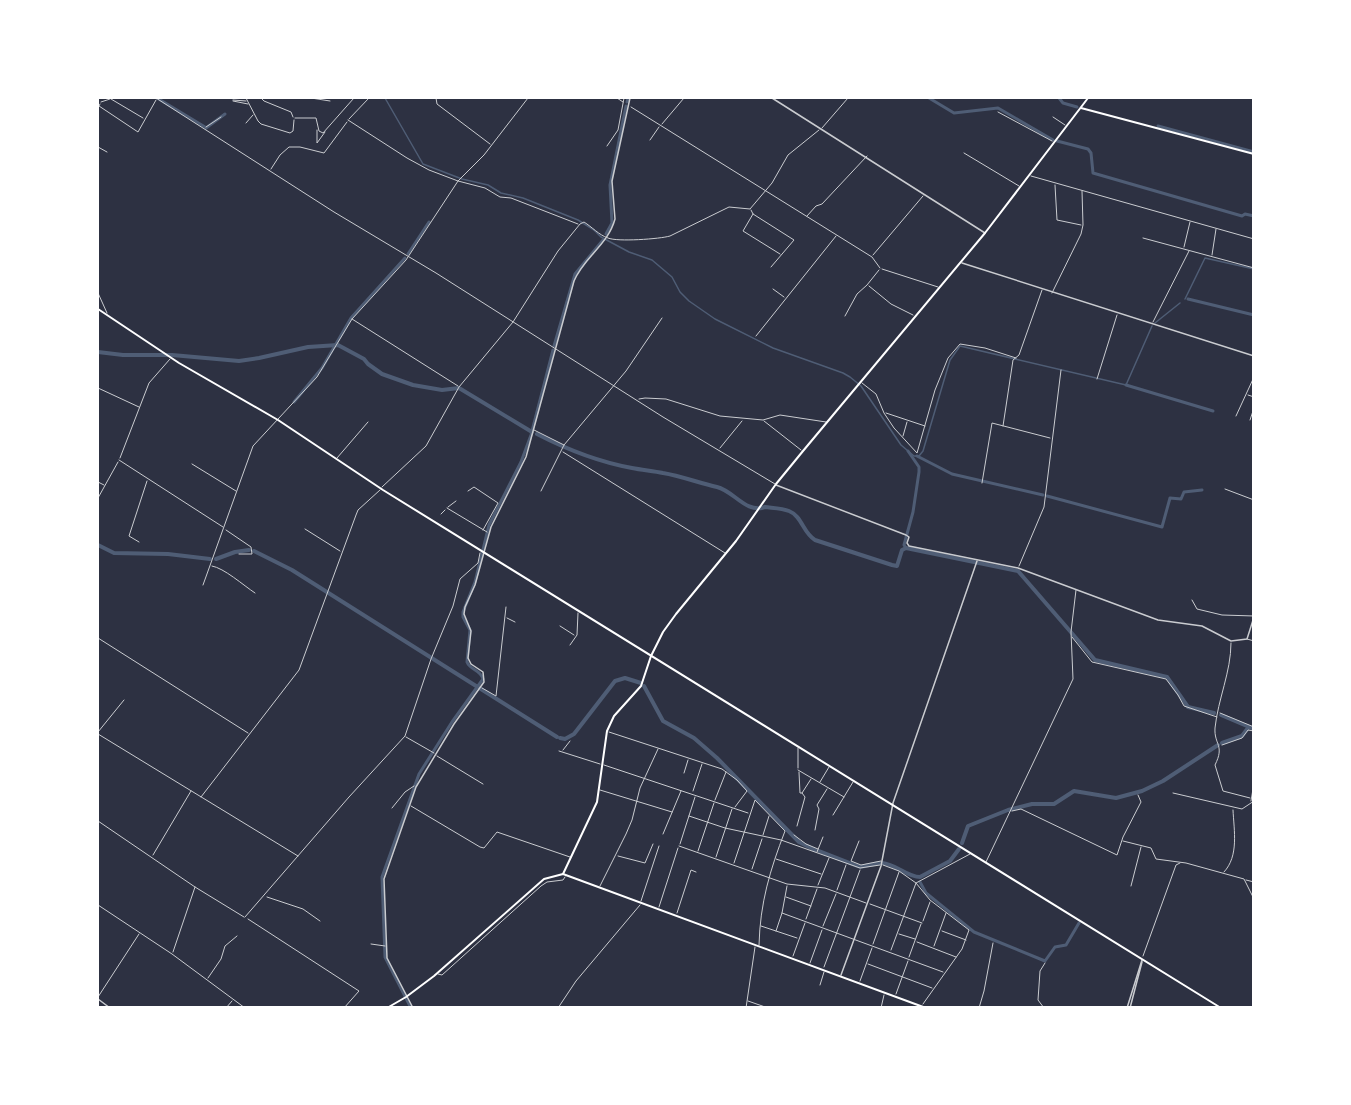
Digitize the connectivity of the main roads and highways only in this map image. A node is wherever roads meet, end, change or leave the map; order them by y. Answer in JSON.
{"nodes":[{"id":1,"x":1088,"y":98,"type":"edge"},
{"id":2,"x":1081,"y":108,"type":"junction"},
{"id":3,"x":1254,"y":154,"type":"edge"},
{"id":4,"x":98,"y":309,"type":"edge"},
{"id":5,"x":651,"y":656,"type":"junction"},
{"id":6,"x":565,"y":875,"type":"junction"},
{"id":7,"x":922,"y":1007,"type":"edge"},
{"id":8,"x":387,"y":1008,"type":"edge"},
{"id":9,"x":926,"y":1008,"type":"edge"},
{"id":10,"x":1221,"y":1008,"type":"edge"}],
"edges":[{"from":1,"to":2,"type":"main road"},
{"from":2,"to":3,"type":"main road"},
{"from":2,"to":5,"type":"main road"},
{"from":4,"to":5,"type":"main road"},
{"from":5,"to":6,"type":"main road"},
{"from":5,"to":10,"type":"main road"},
{"from":6,"to":7,"type":"main road"},
{"from":6,"to":8,"type":"main road"},
{"from":7,"to":9,"type":"main road"}]}
